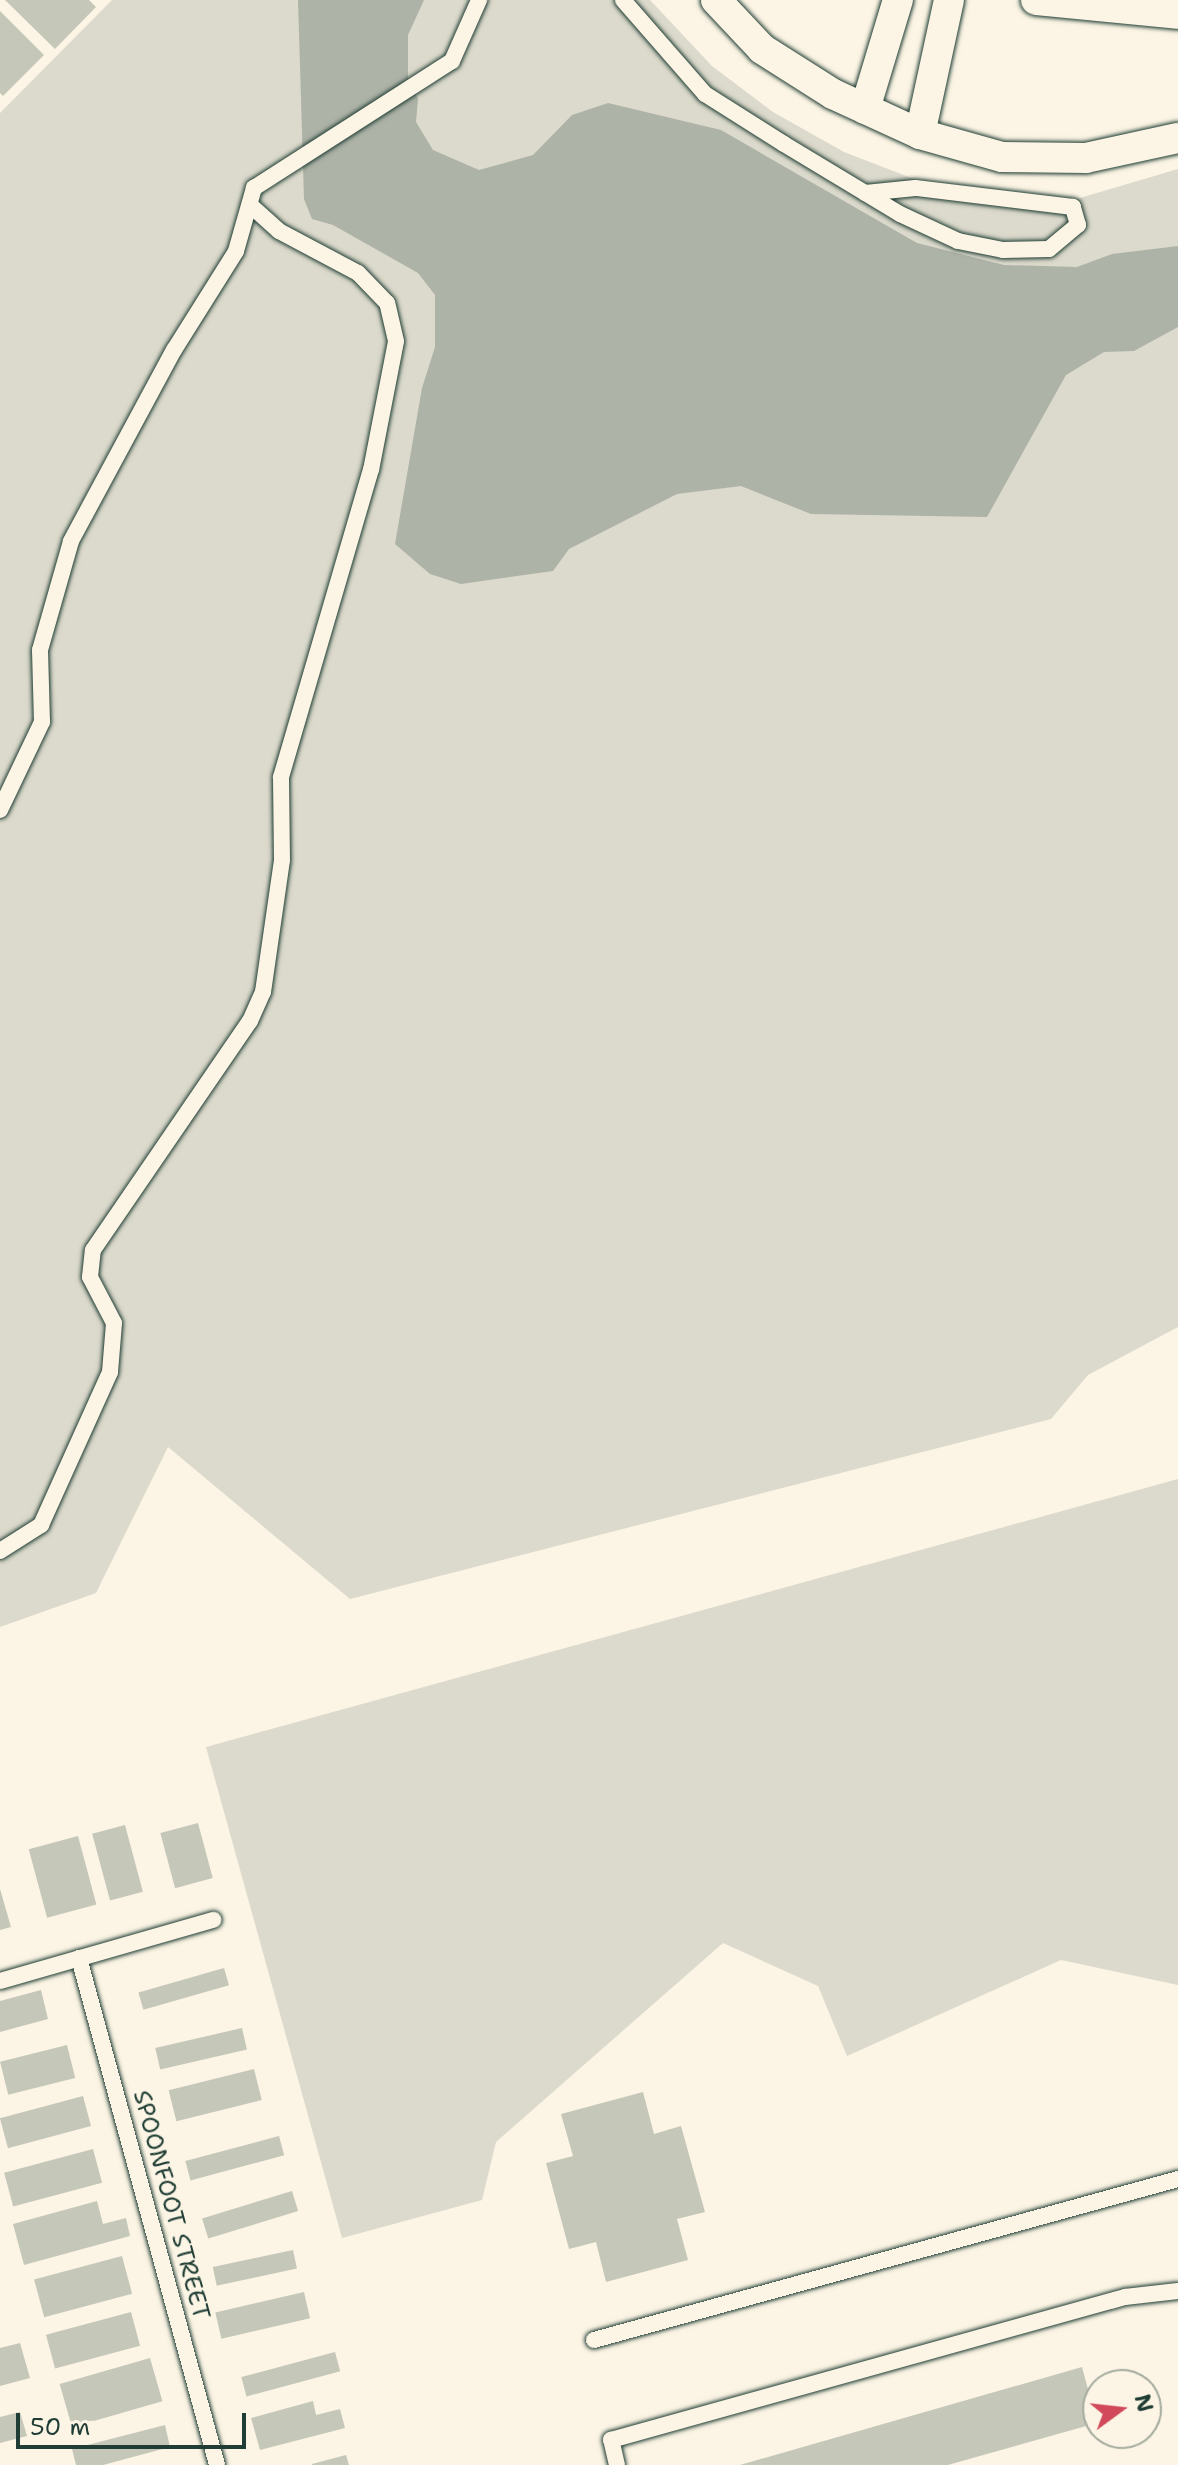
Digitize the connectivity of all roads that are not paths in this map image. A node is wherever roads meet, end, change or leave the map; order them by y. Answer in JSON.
{"nodes":[{"id":1,"x":479,"y":0,"type":"edge"},
{"id":2,"x":623,"y":0,"type":"edge"},
{"id":3,"x":716,"y":0,"type":"edge"},
{"id":4,"x":898,"y":0,"type":"edge"},
{"id":5,"x":949,"y":0,"type":"edge"},
{"id":6,"x":1036,"y":0,"type":"edge"},
{"id":7,"x":1178,"y":14,"type":"edge"},
{"id":8,"x":865,"y":109,"type":"junction"},
{"id":9,"x":920,"y":134,"type":"junction"},
{"id":10,"x":1178,"y":138,"type":"edge"},
{"id":11,"x":865,"y":193,"type":"junction"},
{"id":12,"x":250,"y":205,"type":"junction"},
{"id":13,"x":0,"y":810,"type":"edge"},
{"id":14,"x":0,"y":1551,"type":"edge"},
{"id":15,"x":213,"y":1920,"type":"dead end"},
{"id":16,"x":79,"y":1958,"type":"junction"},
{"id":17,"x":0,"y":1981,"type":"edge"},
{"id":18,"x":1178,"y":2179,"type":"edge"},
{"id":19,"x":1178,"y":2291,"type":"edge"},
{"id":20,"x":594,"y":2340,"type":"dead end"},
{"id":21,"x":217,"y":2465,"type":"edge"},
{"id":22,"x":617,"y":2465,"type":"edge"}],
"edges":[{"from":1,"to":12,"type":"lane"},
{"from":2,"to":11,"type":"lane"},
{"from":3,"to":8,"type":"street"},
{"from":4,"to":8,"type":"street"},
{"from":5,"to":9,"type":"street"},
{"from":6,"to":7,"type":"street"},
{"from":8,"to":9,"type":"street"},
{"from":9,"to":10,"type":"street"},
{"from":11,"to":11,"type":"lane"},
{"from":12,"to":13,"type":"lane"},
{"from":12,"to":14,"type":"lane"},
{"from":15,"to":16,"type":"lane"},
{"from":16,"to":17,"type":"lane"},
{"from":16,"to":21,"type":"lane","name":"SPOONFOOT STREET"},
{"from":18,"to":20,"type":"lane"},
{"from":19,"to":22,"type":"lane"}]}
